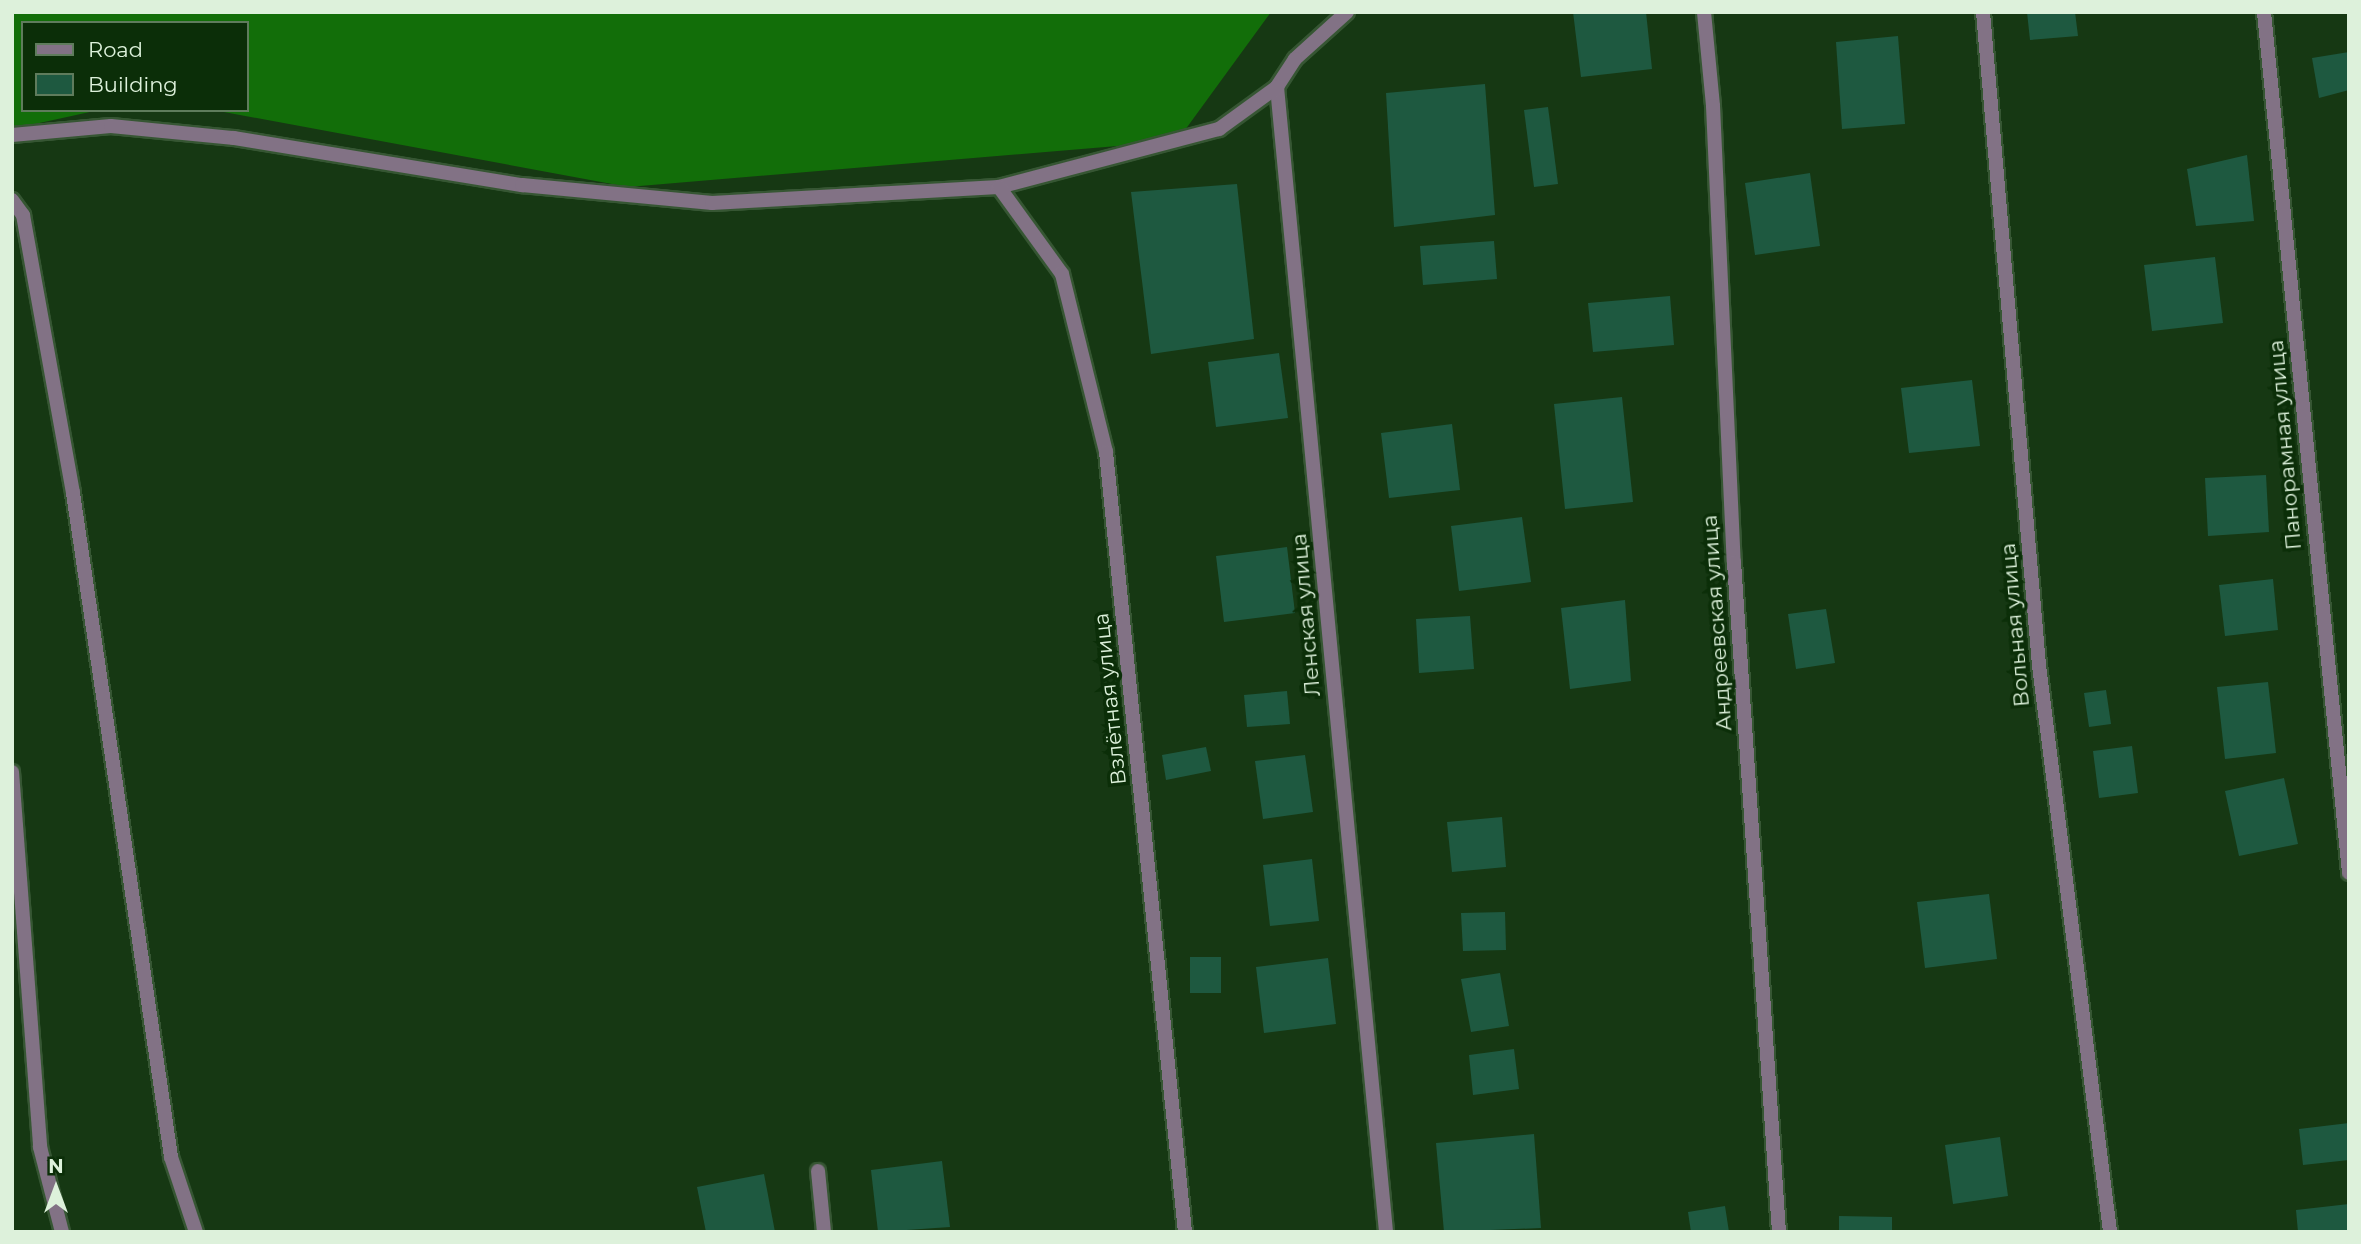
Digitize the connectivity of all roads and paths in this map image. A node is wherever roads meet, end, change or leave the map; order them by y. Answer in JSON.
{"nodes":[{"id":1,"x":1703,"y":12,"type":"edge"},
{"id":2,"x":1983,"y":12,"type":"edge"},
{"id":3,"x":2264,"y":12,"type":"edge"},
{"id":4,"x":1343,"y":15,"type":"edge"},
{"id":5,"x":1277,"y":87,"type":"junction"},
{"id":6,"x":12,"y":135,"type":"edge"},
{"id":7,"x":999,"y":187,"type":"junction"},
{"id":8,"x":12,"y":200,"type":"edge"},
{"id":9,"x":12,"y":772,"type":"edge"},
{"id":10,"x":2349,"y":873,"type":"edge"},
{"id":11,"x":818,"y":1171,"type":"dead end"},
{"id":12,"x":62,"y":1232,"type":"edge"},
{"id":13,"x":195,"y":1232,"type":"edge"},
{"id":14,"x":824,"y":1232,"type":"edge"},
{"id":15,"x":1185,"y":1232,"type":"edge"},
{"id":16,"x":1386,"y":1232,"type":"edge"},
{"id":17,"x":1779,"y":1232,"type":"edge"},
{"id":18,"x":2110,"y":1232,"type":"edge"}],
"edges":[{"from":1,"to":17,"type":"street","name":"Андреевская улица"},
{"from":2,"to":18,"type":"street","name":"Вольная улица"},
{"from":3,"to":10,"type":"street","name":"Панорамная улица"},
{"from":4,"to":5,"type":"street"},
{"from":5,"to":7,"type":"street"},
{"from":5,"to":16,"type":"street","name":"Ленская улица"},
{"from":6,"to":7,"type":"street"},
{"from":7,"to":15,"type":"street","name":"Взлётная улица"},
{"from":8,"to":13,"type":"street"},
{"from":9,"to":12,"type":"street"},
{"from":11,"to":14,"type":"street"}]}
